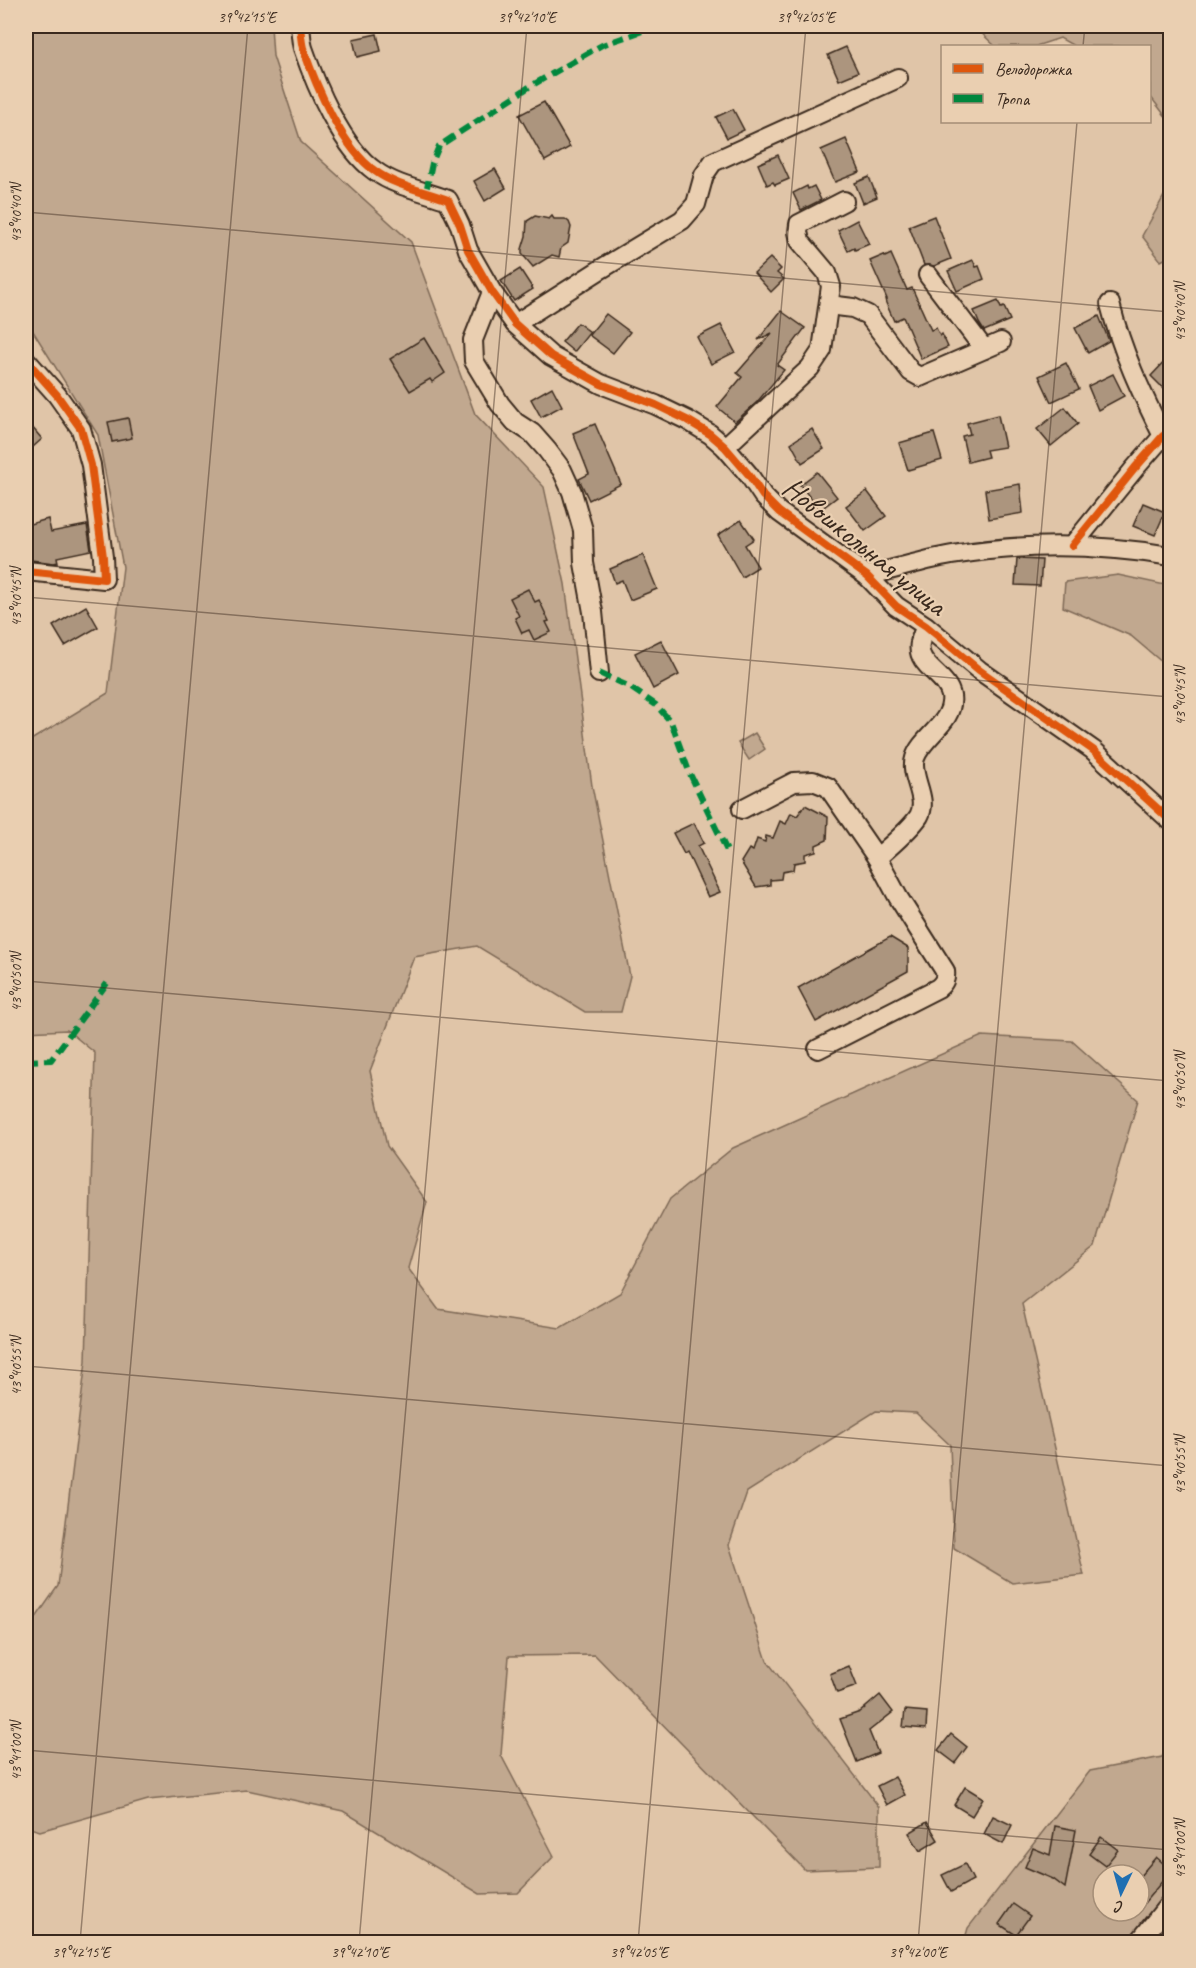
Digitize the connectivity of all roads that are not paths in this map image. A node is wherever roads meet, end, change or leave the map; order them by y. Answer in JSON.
{"nodes":[{"id":1,"x":300,"y":26,"type":"edge"},
{"id":2,"x":898,"y":78,"type":"dead end"},
{"id":3,"x":844,"y":201,"type":"dead end"},
{"id":4,"x":928,"y":275,"type":"dead end"},
{"id":5,"x":492,"y":292,"type":"junction"},
{"id":6,"x":1110,"y":304,"type":"dead end"},
{"id":7,"x":829,"y":305,"type":"junction"},
{"id":8,"x":515,"y":324,"type":"junction"},
{"id":9,"x":1001,"y":342,"type":"dead end"},
{"id":10,"x":984,"y":349,"type":"junction"},
{"id":11,"x":26,"y":360,"type":"edge"},
{"id":12,"x":1167,"y":434,"type":"edge"},
{"id":13,"x":725,"y":447,"type":"junction"},
{"id":14,"x":1072,"y":546,"type":"junction"},
{"id":15,"x":1170,"y":556,"type":"edge"},
{"id":16,"x":26,"y":571,"type":"edge"},
{"id":17,"x":867,"y":576,"type":"junction"},
{"id":18,"x":926,"y":626,"type":"junction"},
{"id":19,"x":599,"y":673,"type":"dead end"},
{"id":20,"x":742,"y":809,"type":"dead end"},
{"id":21,"x":1170,"y":820,"type":"edge"},
{"id":22,"x":877,"y":858,"type":"junction"},
{"id":23,"x":818,"y":1049,"type":"dead end"},
{"id":24,"x":1170,"y":1903,"type":"edge"},
{"id":25,"x":1139,"y":1942,"type":"edge"}],
"edges":[{"from":1,"to":5,"type":"street","name":"Новошкольная улица"},
{"from":2,"to":8,"type":"street"},
{"from":3,"to":7,"type":"street"},
{"from":4,"to":10,"type":"street"},
{"from":5,"to":8,"type":"street","name":"Новошкольная улица"},
{"from":5,"to":19,"type":"street"},
{"from":6,"to":12,"type":"street"},
{"from":7,"to":10,"type":"street"},
{"from":7,"to":13,"type":"street"},
{"from":8,"to":13,"type":"street","name":"Новошкольная улица"},
{"from":9,"to":10,"type":"street"},
{"from":11,"to":16,"type":"street"},
{"from":12,"to":14,"type":"street"},
{"from":13,"to":17,"type":"street","name":"Новошкольная улица"},
{"from":14,"to":15,"type":"street"},
{"from":14,"to":17,"type":"street"},
{"from":17,"to":18,"type":"street","name":"Новошкольная улица"},
{"from":18,"to":21,"type":"street","name":"Новошкольная улица"},
{"from":18,"to":22,"type":"street"},
{"from":20,"to":22,"type":"street"},
{"from":22,"to":23,"type":"street"},
{"from":24,"to":25,"type":"street"}]}
